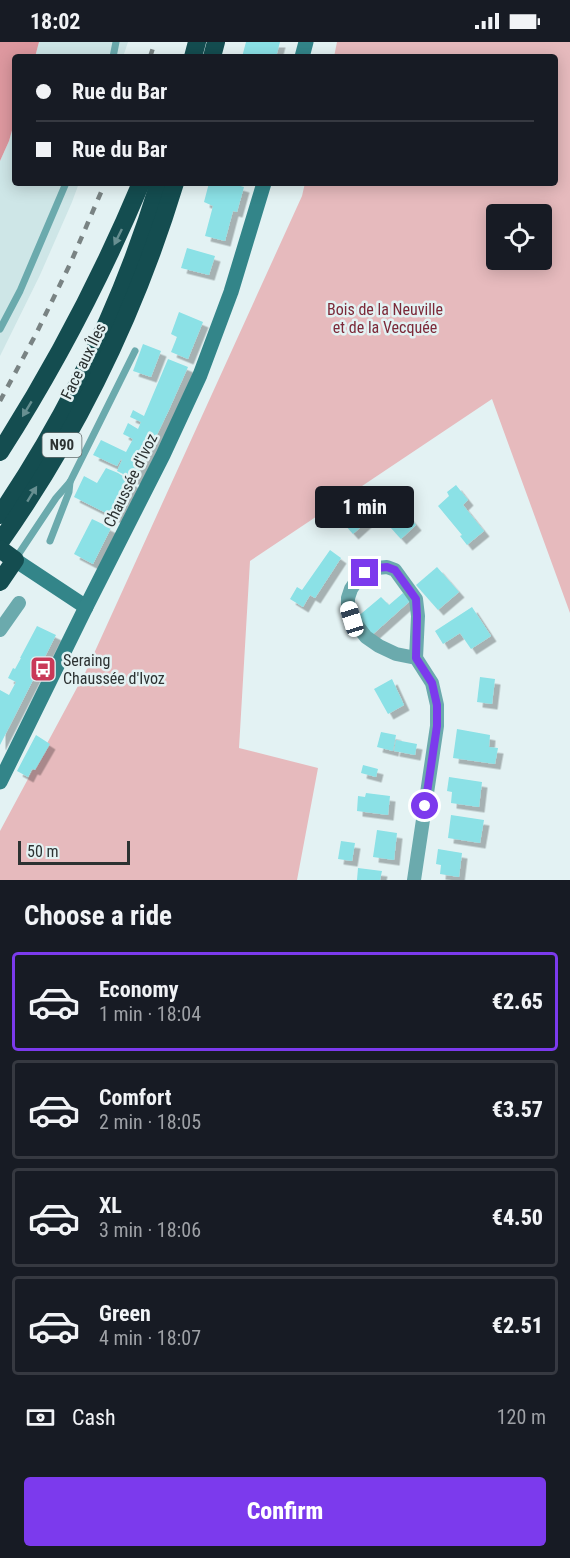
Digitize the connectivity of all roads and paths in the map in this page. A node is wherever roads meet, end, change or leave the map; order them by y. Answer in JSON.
{"nodes":[{"id":1,"x":65,"y":186,"type":"edge"},
{"id":2,"x":140,"y":186,"type":"edge"},
{"id":3,"x":158,"y":186,"type":"edge"},
{"id":4,"x":173,"y":186,"type":"edge"},
{"id":5,"x":263,"y":186,"type":"edge"},
{"id":6,"x":0,"y":329,"type":"edge"},
{"id":7,"x":135,"y":351,"type":"dead end"},
{"id":8,"x":0,"y":452,"type":"edge"},
{"id":9,"x":70,"y":482,"type":"junction"},
{"id":10,"x":0,"y":515,"type":"edge"},
{"id":11,"x":50,"y":541,"type":"dead end"},
{"id":12,"x":0,"y":542,"type":"edge"},
{"id":13,"x":0,"y":549,"type":"edge"},
{"id":14,"x":15,"y":560,"type":"junction"},
{"id":15,"x":0,"y":582,"type":"edge"},
{"id":16,"x":19,"y":603,"type":"dead end"},
{"id":17,"x":86,"y":607,"type":"junction"},
{"id":18,"x":0,"y":630,"type":"edge"},
{"id":19,"x":416,"y":658,"type":"junction"},
{"id":20,"x":0,"y":782,"type":"edge"},
{"id":21,"x":414,"y":880,"type":"edge"}],
"edges":[{"from":1,"to":6,"type":"lane"},
{"from":2,"to":8,"type":"highway","one_way":true},
{"from":3,"to":10,"type":"highway","name":"Face aux Îles","number":"N90"},
{"from":12,"to":4,"type":"highway","name":"Face aux Îles","number":"N90","one_way":true},
{"from":5,"to":17,"type":"main road","name":"Chaussée d'Ivoz"},
{"from":7,"to":9,"type":"lane"},
{"from":9,"to":11,"type":"lane"},
{"from":9,"to":14,"type":"lane"},
{"from":13,"to":14,"type":"highway"},
{"from":14,"to":15,"type":"highway"},
{"from":14,"to":17,"type":"main road"},
{"from":16,"to":18,"type":"street"},
{"from":17,"to":20,"type":"main road","name":"Chaussée d'Ivoz"},
{"from":19,"to":19,"type":"street"},
{"from":19,"to":21,"type":"street"}]}
